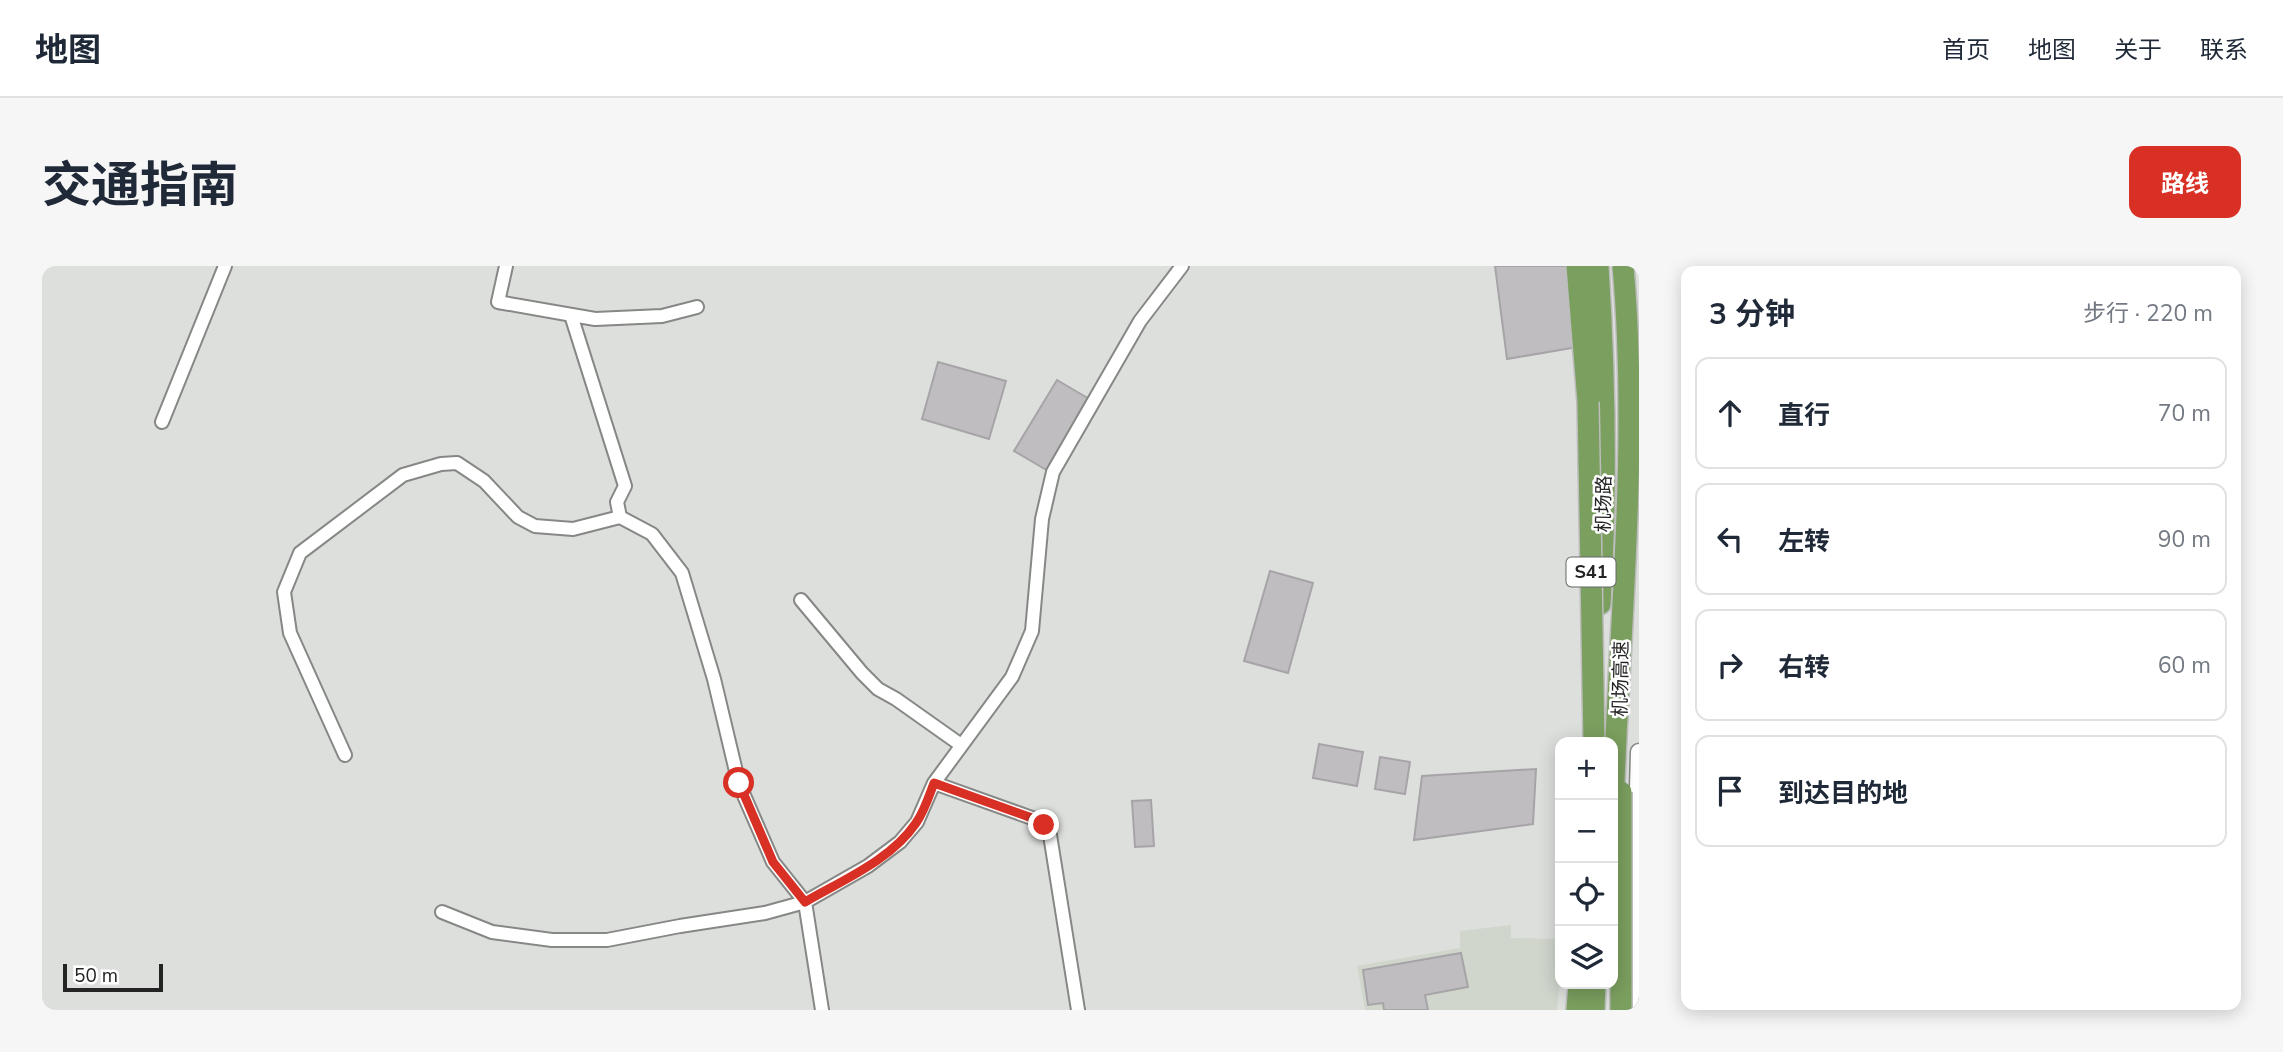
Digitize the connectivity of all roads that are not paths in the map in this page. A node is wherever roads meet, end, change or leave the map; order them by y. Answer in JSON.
{"nodes":[{"id":1,"x":225,"y":266,"type":"edge"},
{"id":2,"x":506,"y":266,"type":"edge"},
{"id":3,"x":1182,"y":266,"type":"edge"},
{"id":4,"x":1577,"y":266,"type":"edge"},
{"id":5,"x":1586,"y":266,"type":"edge"},
{"id":6,"x":1598,"y":266,"type":"edge"},
{"id":7,"x":1623,"y":266,"type":"edge"},
{"id":8,"x":1599,"y":288,"type":"junction"},
{"id":9,"x":1639,"y":300,"type":"edge"},
{"id":10,"x":696,"y":307,"type":"dead end"},
{"id":11,"x":571,"y":315,"type":"junction"},
{"id":12,"x":1602,"y":340,"type":"junction"},
{"id":13,"x":1639,"y":383,"type":"edge"},
{"id":14,"x":1639,"y":395,"type":"edge"},
{"id":15,"x":1588,"y":402,"type":"junction"},
{"id":16,"x":162,"y":422,"type":"dead end"},
{"id":17,"x":1604,"y":454,"type":"junction"},
{"id":18,"x":1639,"y":487,"type":"edge"},
{"id":19,"x":1605,"y":505,"type":"junction"},
{"id":20,"x":620,"y":517,"type":"junction"},
{"id":21,"x":1639,"y":517,"type":"edge"},
{"id":22,"x":802,"y":600,"type":"dead end"},
{"id":23,"x":1592,"y":737,"type":"edge"},
{"id":24,"x":1592,"y":737,"type":"edge"},
{"id":25,"x":961,"y":745,"type":"junction"},
{"id":26,"x":1639,"y":752,"type":"edge"},
{"id":27,"x":345,"y":755,"type":"dead end"},
{"id":28,"x":934,"y":783,"type":"junction"},
{"id":29,"x":1613,"y":800,"type":"edge"},
{"id":30,"x":805,"y":902,"type":"junction"},
{"id":31,"x":442,"y":912,"type":"dead end"},
{"id":32,"x":1579,"y":989,"type":"edge"},
{"id":33,"x":1595,"y":989,"type":"edge"},
{"id":34,"x":1606,"y":989,"type":"edge"},
{"id":35,"x":822,"y":1010,"type":"edge"},
{"id":36,"x":1078,"y":1010,"type":"edge"},
{"id":37,"x":1577,"y":1010,"type":"edge"},
{"id":38,"x":1594,"y":1010,"type":"edge"},
{"id":39,"x":1606,"y":1010,"type":"edge"},
{"id":40,"x":1621,"y":1010,"type":"edge"},
{"id":41,"x":1632,"y":1010,"type":"edge"}],
"edges":[{"from":1,"to":16,"type":"street"},
{"from":2,"to":11,"type":"street"},
{"from":3,"to":25,"type":"street"},
{"from":4,"to":15,"type":"highway"},
{"from":5,"to":15,"type":"highway","name":"机场高速","number":"S41"},
{"from":6,"to":8,"type":"highway","name":"机场路"},
{"from":7,"to":29,"type":"highway","bridge":true},
{"from":8,"to":9,"type":"highway"},
{"from":8,"to":12,"type":"highway","name":"机场路"},
{"from":10,"to":11,"type":"street"},
{"from":11,"to":20,"type":"street"},
{"from":12,"to":13,"type":"main road"},
{"from":12,"to":17,"type":"highway","name":"机场路"},
{"from":14,"to":17,"type":"main road"},
{"from":15,"to":23,"type":"highway","name":"机场高速","number":"S41","bridge":true},
{"from":17,"to":19,"type":"highway","name":"机场路"},
{"from":18,"to":19,"type":"highway"},
{"from":19,"to":24,"type":"highway","name":"机场路"},
{"from":20,"to":27,"type":"street"},
{"from":20,"to":30,"type":"street"},
{"from":21,"to":40,"type":"highway","name":"机场高速","number":"S41","bridge":true},
{"from":22,"to":25,"type":"street"},
{"from":25,"to":28,"type":"street"},
{"from":26,"to":41,"type":"main road"},
{"from":28,"to":30,"type":"street"},
{"from":28,"to":36,"type":"street"},
{"from":30,"to":31,"type":"street"},
{"from":30,"to":35,"type":"street"},
{"from":32,"to":37,"type":"highway"},
{"from":33,"to":38,"type":"highway"},
{"from":34,"to":39,"type":"highway"}]}
